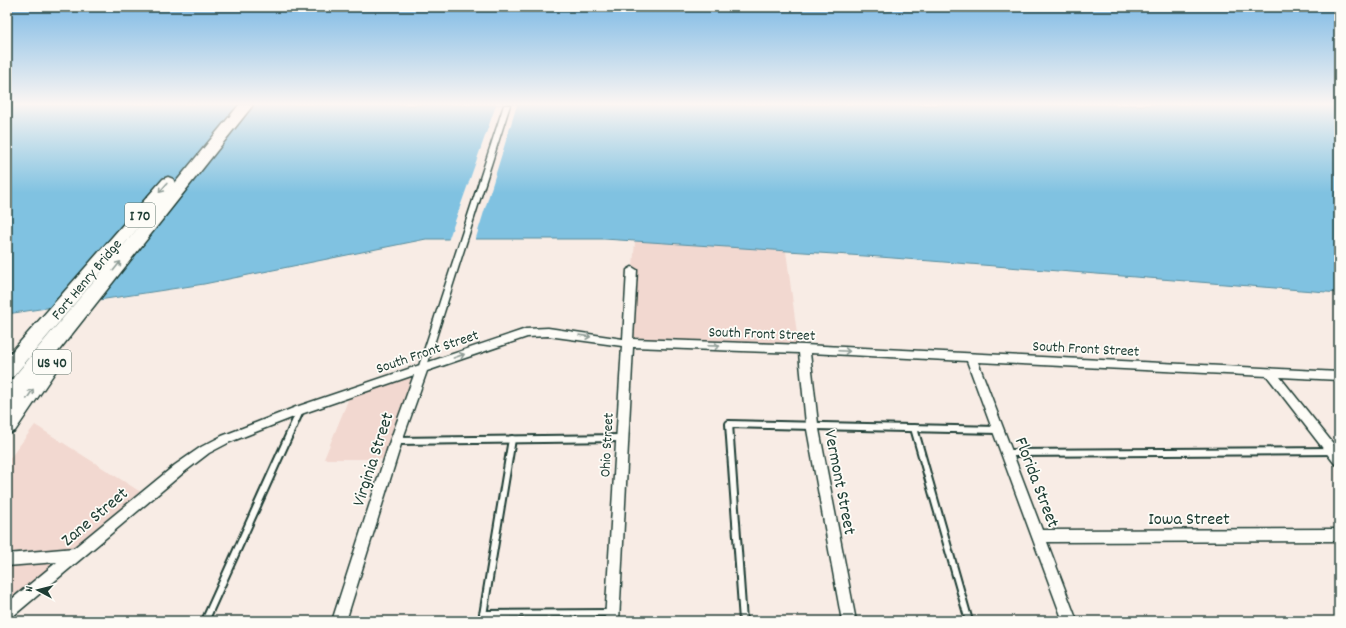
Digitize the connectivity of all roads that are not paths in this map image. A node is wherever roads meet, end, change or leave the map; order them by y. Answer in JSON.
{"nodes":[{"id":1,"x":209,"y":134,"type":"edge"},
{"id":2,"x":222,"y":134,"type":"edge"},
{"id":3,"x":498,"y":134,"type":"edge"},
{"id":4,"x":632,"y":270,"type":"dead end"},
{"id":5,"x":92,"y":297,"type":"junction"},
{"id":6,"x":46,"y":325,"type":"junction"},
{"id":7,"x":627,"y":343,"type":"junction"},
{"id":8,"x":804,"y":349,"type":"junction"},
{"id":9,"x":971,"y":357,"type":"junction"},
{"id":10,"x":7,"y":364,"type":"edge"},
{"id":11,"x":422,"y":369,"type":"junction"},
{"id":12,"x":7,"y":371,"type":"edge"},
{"id":13,"x":1270,"y":372,"type":"junction"},
{"id":14,"x":1339,"y":376,"type":"edge"},
{"id":15,"x":7,"y":400,"type":"edge"},
{"id":16,"x":300,"y":410,"type":"junction"},
{"id":17,"x":812,"y":424,"type":"junction"},
{"id":18,"x":7,"y":425,"type":"edge"},
{"id":19,"x":914,"y":428,"type":"junction"},
{"id":20,"x":999,"y":430,"type":"junction"},
{"id":21,"x":623,"y":438,"type":"junction"},
{"id":22,"x":512,"y":439,"type":"junction"},
{"id":23,"x":396,"y":440,"type":"junction"},
{"id":24,"x":205,"y":450,"type":"joint"},
{"id":25,"x":1008,"y":453,"type":"junction"},
{"id":26,"x":1337,"y":454,"type":"edge"},
{"id":27,"x":1339,"y":535,"type":"edge"},
{"id":28,"x":1040,"y":536,"type":"junction"},
{"id":29,"x":77,"y":554,"type":"junction"},
{"id":30,"x":7,"y":560,"type":"edge"},
{"id":31,"x":7,"y":612,"type":"edge"},
{"id":32,"x":612,"y":617,"type":"edge"},
{"id":33,"x":482,"y":618,"type":"edge"},
{"id":34,"x":205,"y":621,"type":"edge"},
{"id":35,"x":339,"y":621,"type":"edge"},
{"id":36,"x":743,"y":621,"type":"edge"},
{"id":37,"x":849,"y":621,"type":"edge"},
{"id":38,"x":969,"y":621,"type":"edge"},
{"id":39,"x":1070,"y":621,"type":"edge"}],
"edges":[{"from":1,"to":6,"type":"highway","name":"Fort Henry Bridge","number":"I 70","one_way":true},
{"from":5,"to":2,"type":"highway","name":"Fort Henry Bridge","number":"I 70","one_way":true},
{"from":3,"to":11,"type":"street","name":"Virginia Street"},
{"from":4,"to":7,"type":"street","name":"Ohio Street"},
{"from":5,"to":15,"type":"highway","number":"I 70"},
{"from":18,"to":5,"type":"highway","number":"US 40","one_way":true},
{"from":6,"to":10,"type":"highway","number":"US 40"},
{"from":6,"to":12,"type":"highway","number":"I 70"},
{"from":7,"to":8,"type":"street","name":"South Front Street","one_way":true},
{"from":11,"to":7,"type":"street","name":"South Front Street","one_way":true},
{"from":7,"to":21,"type":"street","name":"Ohio Street"},
{"from":8,"to":9,"type":"street","name":"South Front Street","one_way":true},
{"from":8,"to":17,"type":"street","name":"Vermont Street"},
{"from":9,"to":13,"type":"street","name":"South Front Street"},
{"from":9,"to":20,"type":"street","name":"Florida Street"},
{"from":11,"to":16,"type":"street","name":"South Front Street"},
{"from":11,"to":23,"type":"street","name":"Virginia Street"},
{"from":13,"to":14,"type":"street","name":"South Front Street"},
{"from":13,"to":26,"type":"street"},
{"from":16,"to":24,"type":"street","name":"South Front Street"},
{"from":16,"to":34,"type":"lane"},
{"from":17,"to":19,"type":"lane"},
{"from":17,"to":36,"type":"lane"},
{"from":17,"to":37,"type":"street","name":"Vermont Street"},
{"from":19,"to":20,"type":"lane"},
{"from":19,"to":38,"type":"lane"},
{"from":20,"to":25,"type":"street","name":"Florida Street"},
{"from":21,"to":22,"type":"lane"},
{"from":21,"to":32,"type":"street","name":"Ohio Street"},
{"from":22,"to":23,"type":"lane"},
{"from":22,"to":33,"type":"lane"},
{"from":23,"to":35,"type":"street","name":"Virginia Street"},
{"from":24,"to":29,"type":"street","name":"Zane Street"},
{"from":25,"to":26,"type":"lane"},
{"from":25,"to":28,"type":"street","name":"Florida Street"},
{"from":27,"to":28,"type":"street","name":"Iowa Street"},
{"from":28,"to":39,"type":"street","name":"Florida Street"},
{"from":29,"to":30,"type":"street"},
{"from":29,"to":31,"type":"street","name":"Zane Street"},
{"from":32,"to":33,"type":"lane"}]}
